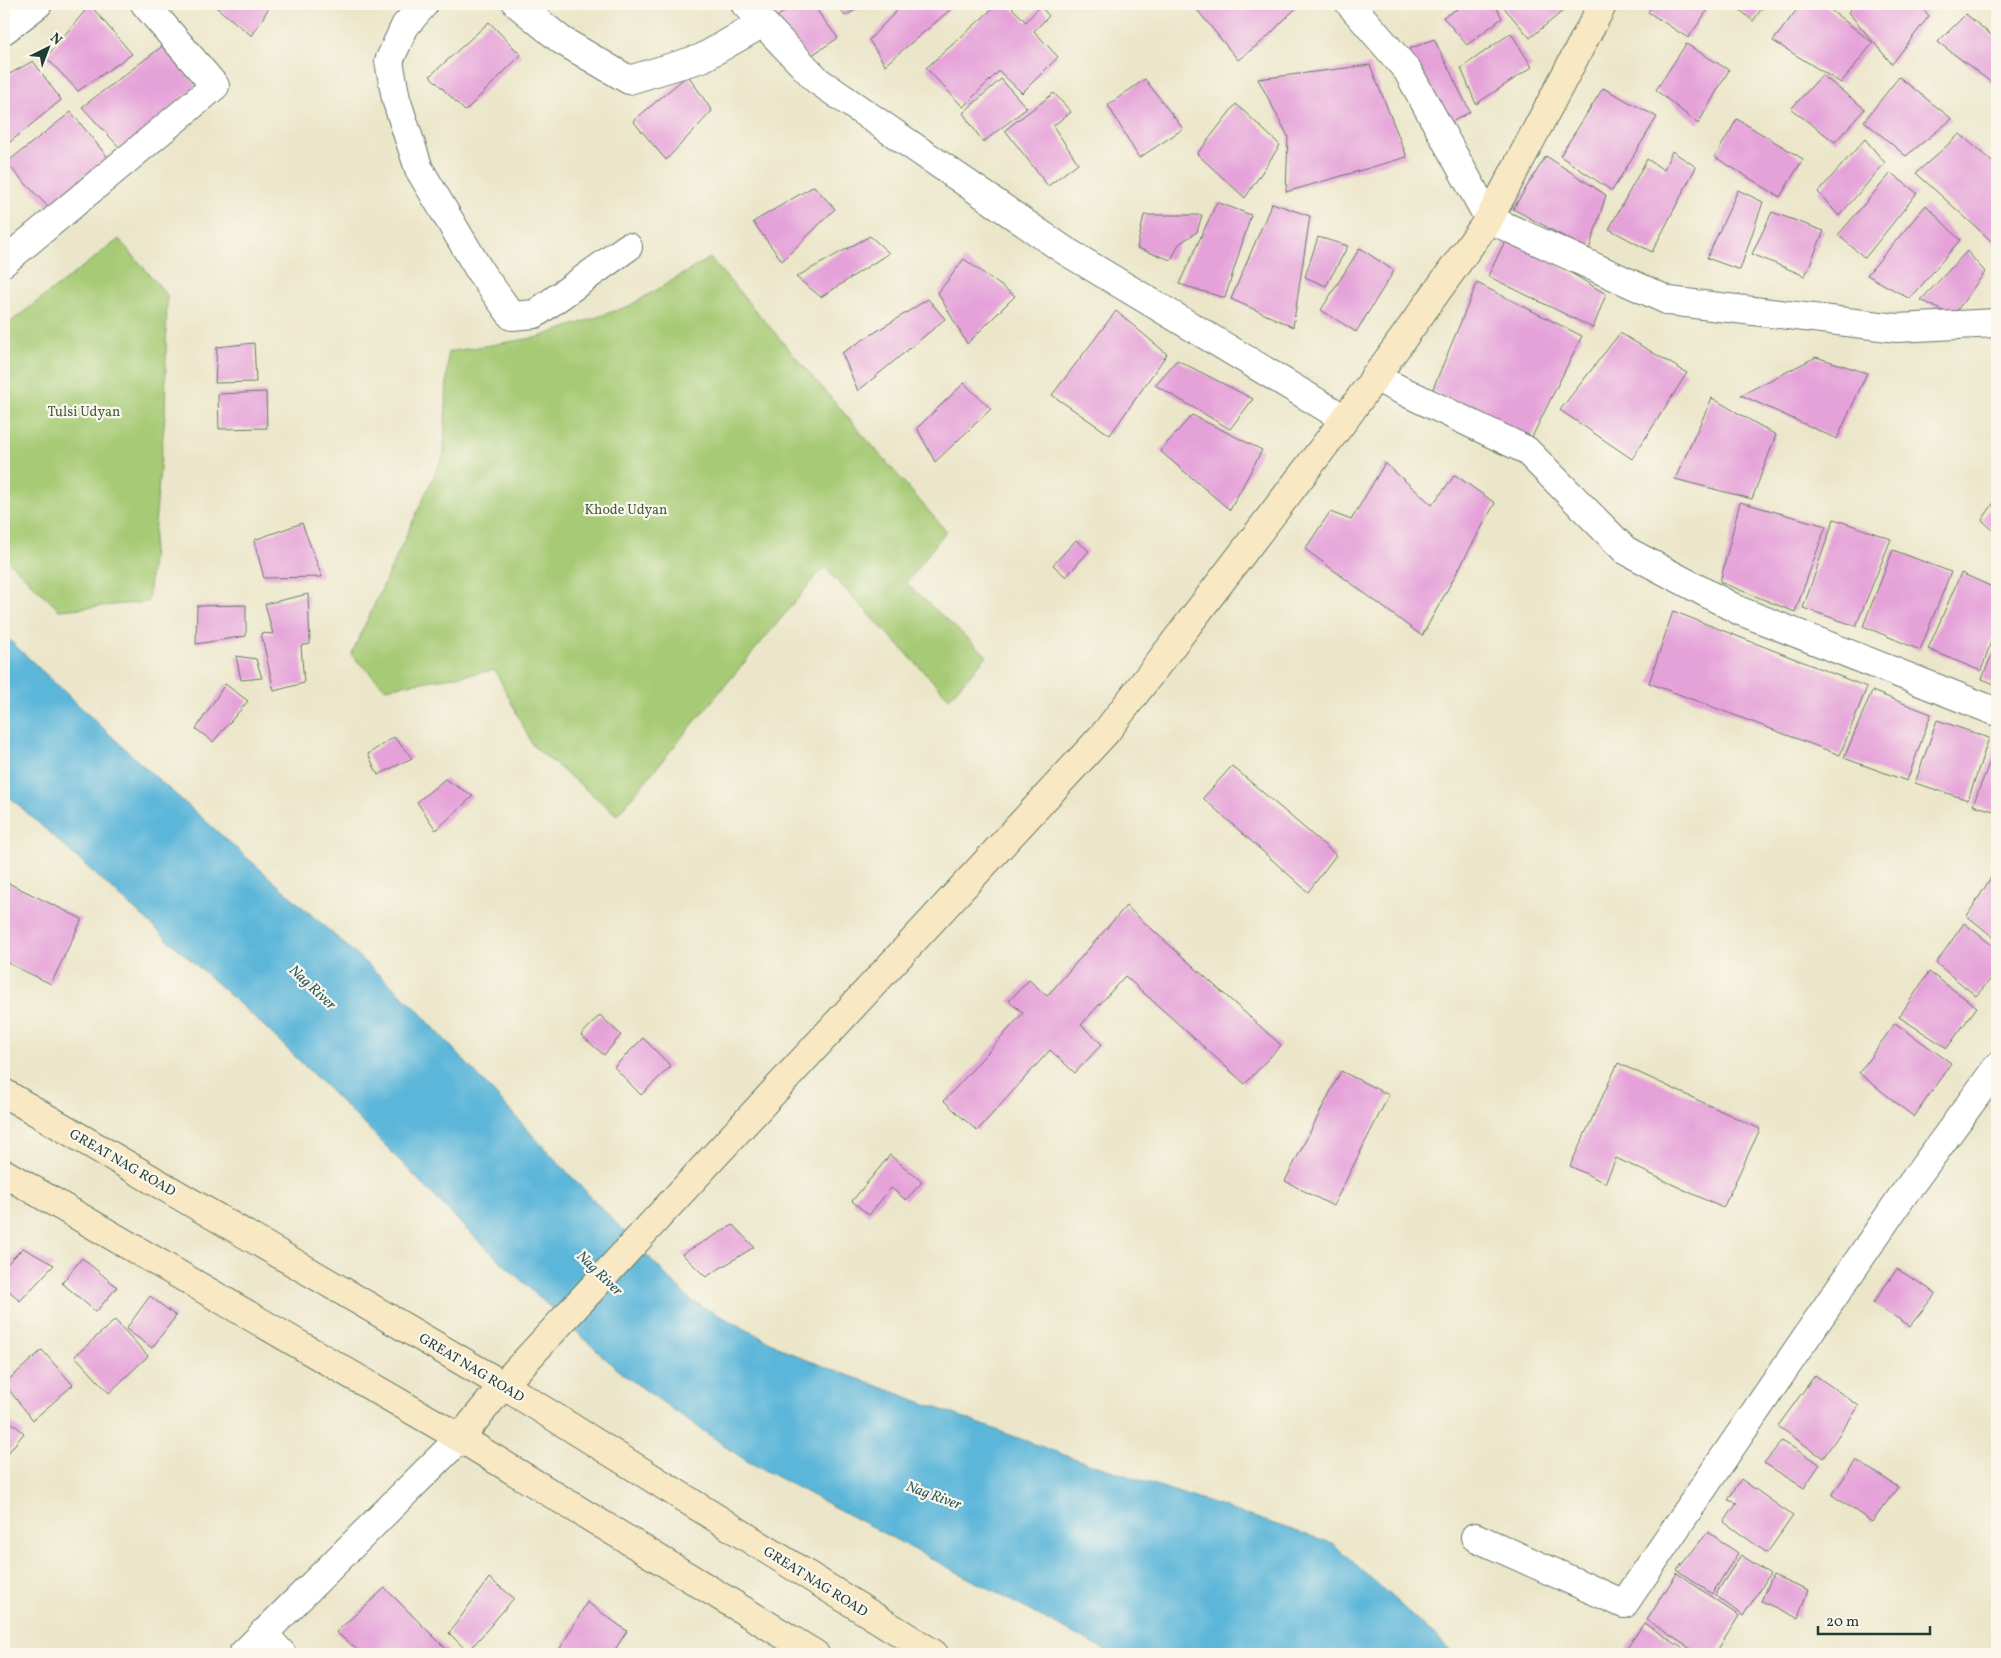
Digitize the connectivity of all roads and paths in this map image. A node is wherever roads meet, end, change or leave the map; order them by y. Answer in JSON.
{"nodes":[{"id":1,"x":38,"y":4,"type":"edge"},
{"id":2,"x":145,"y":4,"type":"edge"},
{"id":3,"x":424,"y":4,"type":"edge"},
{"id":4,"x":517,"y":4,"type":"edge"},
{"id":5,"x":1350,"y":4,"type":"edge"},
{"id":6,"x":1600,"y":5,"type":"edge"},
{"id":7,"x":754,"y":13,"type":"edge"},
{"id":8,"x":4,"y":30,"type":"edge"},
{"id":9,"x":1489,"y":219,"type":"junction"},
{"id":10,"x":628,"y":247,"type":"dead end"},
{"id":11,"x":4,"y":262,"type":"edge"},
{"id":12,"x":1997,"y":323,"type":"edge"},
{"id":13,"x":1374,"y":377,"type":"junction"},
{"id":14,"x":1346,"y":419,"type":"junction"},
{"id":15,"x":1997,"y":712,"type":"edge"},
{"id":16,"x":1997,"y":1067,"type":"edge"},
{"id":17,"x":4,"y":1092,"type":"edge"},
{"id":18,"x":4,"y":1173,"type":"edge"},
{"id":19,"x":503,"y":1385,"type":"junction"},
{"id":20,"x":460,"y":1438,"type":"junction"},
{"id":21,"x":1474,"y":1537,"type":"dead end"},
{"id":22,"x":263,"y":1632,"type":"junction"},
{"id":23,"x":243,"y":1654,"type":"edge"},
{"id":24,"x":282,"y":1654,"type":"edge"},
{"id":25,"x":815,"y":1654,"type":"edge"},
{"id":26,"x":934,"y":1654,"type":"edge"}],
"edges":[{"from":1,"to":8,"type":"street"},
{"from":2,"to":11,"type":"street"},
{"from":3,"to":10,"type":"street"},
{"from":4,"to":7,"type":"street"},
{"from":5,"to":9,"type":"street"},
{"from":6,"to":9,"type":"main road"},
{"from":7,"to":14,"type":"street"},
{"from":9,"to":12,"type":"street"},
{"from":9,"to":13,"type":"main road"},
{"from":13,"to":14,"type":"main road"},
{"from":13,"to":15,"type":"street"},
{"from":14,"to":19,"type":"main road"},
{"from":16,"to":21,"type":"street"},
{"from":17,"to":19,"type":"main road","name":"GREAT NAG ROAD"},
{"from":18,"to":20,"type":"main road"},
{"from":19,"to":20,"type":"main road"},
{"from":19,"to":26,"type":"main road","name":"GREAT NAG ROAD"},
{"from":20,"to":22,"type":"street"},
{"from":20,"to":25,"type":"main road"},
{"from":22,"to":23,"type":"street"},
{"from":22,"to":24,"type":"street"}]}
